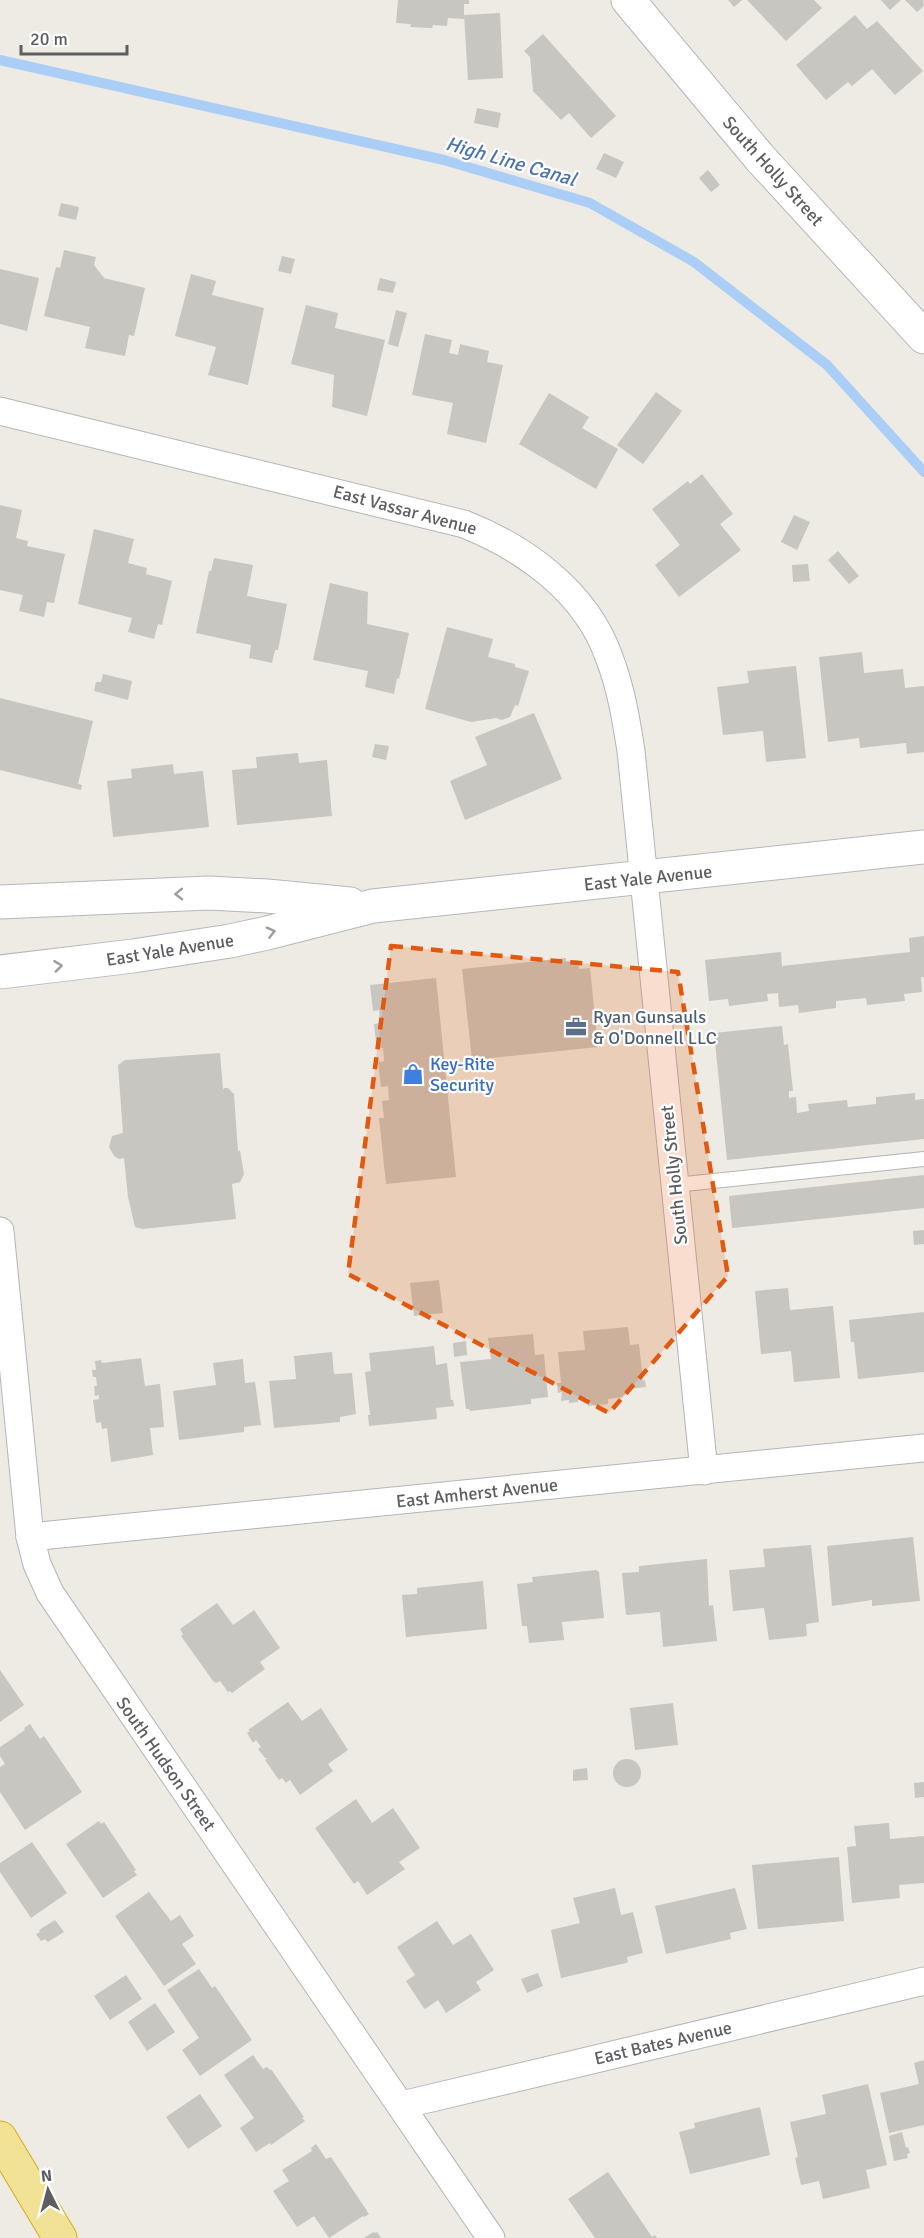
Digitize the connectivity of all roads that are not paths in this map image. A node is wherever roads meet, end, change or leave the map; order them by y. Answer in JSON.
{"nodes":[{"id":1,"x":628,"y":0,"type":"edge"},
{"id":2,"x":924,"y":337,"type":"edge"},
{"id":3,"x":0,"y":411,"type":"edge"},
{"id":4,"x":924,"y":847,"type":"edge"},
{"id":5,"x":644,"y":878,"type":"junction"},
{"id":6,"x":0,"y":902,"type":"edge"},
{"id":7,"x":373,"y":906,"type":"junction"},
{"id":8,"x":0,"y":972,"type":"edge"},
{"id":9,"x":924,"y":1158,"type":"edge"},
{"id":10,"x":675,"y":1185,"type":"junction"},
{"id":11,"x":0,"y":1231,"type":"edge"},
{"id":12,"x":924,"y":1448,"type":"edge"},
{"id":13,"x":704,"y":1471,"type":"junction"},
{"id":14,"x":30,"y":1537,"type":"junction"},
{"id":15,"x":924,"y":1981,"type":"edge"},
{"id":16,"x":402,"y":2105,"type":"junction"},
{"id":17,"x":0,"y":2138,"type":"edge"},
{"id":18,"x":60,"y":2238,"type":"edge"},
{"id":19,"x":491,"y":2238,"type":"edge"}],
"edges":[{"from":1,"to":2,"type":"main road","name":"South Holly Street"},
{"from":3,"to":5,"type":"street","name":"East Vassar Avenue"},
{"from":4,"to":5,"type":"main road","name":"East Yale Avenue"},
{"from":5,"to":7,"type":"main road","name":"East Yale Avenue"},
{"from":5,"to":10,"type":"street","name":"South Holly Street"},
{"from":7,"to":6,"type":"main road","name":"East Yale Avenue","one_way":true},
{"from":8,"to":7,"type":"main road","name":"East Yale Avenue","one_way":true},
{"from":9,"to":10,"type":"lane"},
{"from":10,"to":13,"type":"street","name":"South Holly Street"},
{"from":11,"to":14,"type":"street","name":"South Hudson Street"},
{"from":12,"to":13,"type":"street","name":"East Amherst Avenue"},
{"from":13,"to":14,"type":"street","name":"East Amherst Avenue"},
{"from":14,"to":16,"type":"street","name":"South Hudson Street"},
{"from":15,"to":16,"type":"street","name":"East Bates Avenue"},
{"from":16,"to":19,"type":"street","name":"South Hudson Street"},
{"from":17,"to":18,"type":"highway"}]}
